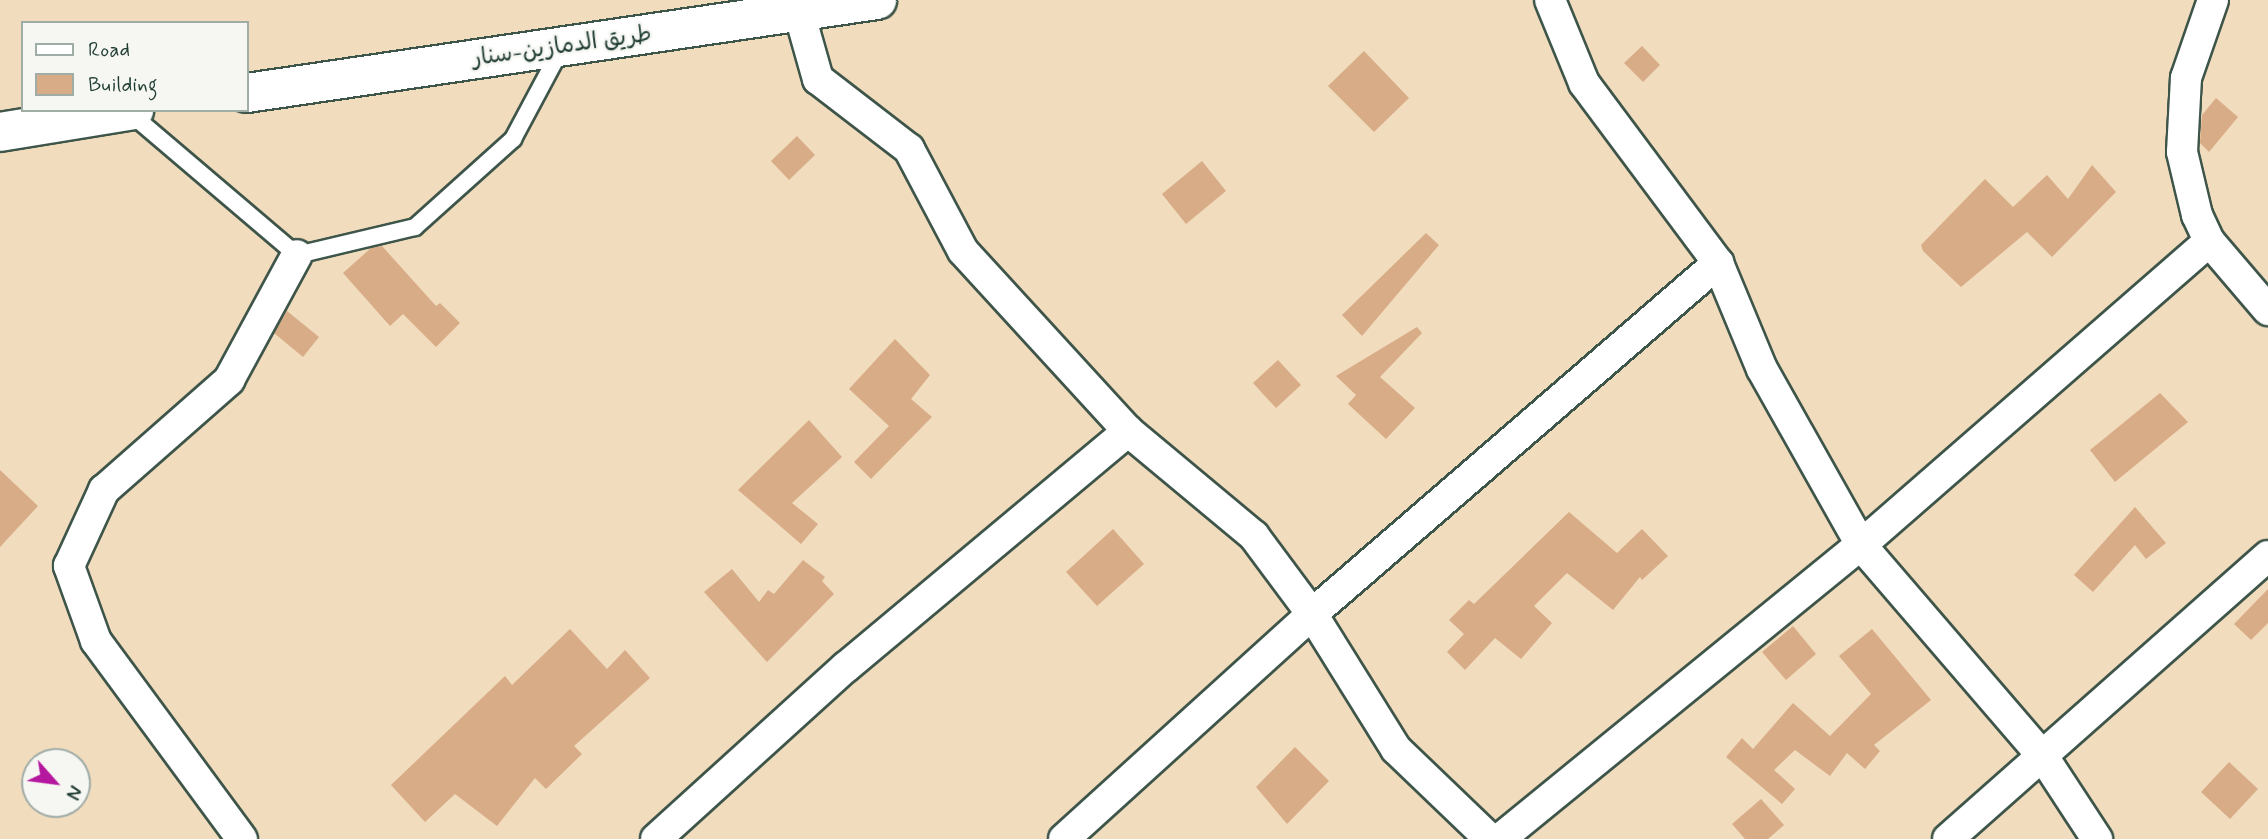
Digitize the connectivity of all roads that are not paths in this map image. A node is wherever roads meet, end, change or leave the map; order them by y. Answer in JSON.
{"nodes":[{"id":1,"x":877,"y":0,"type":"edge"},
{"id":2,"x":1550,"y":0,"type":"edge"},
{"id":3,"x":2213,"y":0,"type":"edge"},
{"id":4,"x":799,"y":12,"type":"junction"},
{"id":5,"x":562,"y":47,"type":"junction"},
{"id":6,"x":248,"y":93,"type":"edge"},
{"id":7,"x":123,"y":112,"type":"edge"},
{"id":8,"x":129,"y":112,"type":"edge"},
{"id":9,"x":2,"y":134,"type":"edge"},
{"id":10,"x":2209,"y":241,"type":"junction"},
{"id":11,"x":297,"y":254,"type":"junction"},
{"id":12,"x":1718,"y":263,"type":"junction"},
{"id":13,"x":2268,"y":310,"type":"edge"},
{"id":14,"x":1128,"y":431,"type":"junction"},
{"id":15,"x":1861,"y":545,"type":"junction"},
{"id":16,"x":2268,"y":556,"type":"edge"},
{"id":17,"x":1312,"y":614,"type":"junction"},
{"id":18,"x":2044,"y":758,"type":"junction"},
{"id":19,"x":242,"y":839,"type":"edge"},
{"id":20,"x":656,"y":839,"type":"edge"},
{"id":21,"x":1064,"y":839,"type":"edge"},
{"id":22,"x":1490,"y":839,"type":"edge"},
{"id":23,"x":1500,"y":839,"type":"edge"},
{"id":24,"x":1948,"y":839,"type":"edge"},
{"id":25,"x":2097,"y":839,"type":"edge"}],
"edges":[{"from":1,"to":4,"type":"highway","name":"طريق الدمازين-سنار"},
{"from":2,"to":12,"type":"street"},
{"from":3,"to":10,"type":"street"},
{"from":4,"to":5,"type":"highway","name":"طريق الدمازين-سنار"},
{"from":4,"to":14,"type":"street"},
{"from":5,"to":6,"type":"highway","name":"طريق الدمازين-سنار"},
{"from":5,"to":11,"type":"lane"},
{"from":7,"to":9,"type":"highway"},
{"from":8,"to":11,"type":"lane"},
{"from":10,"to":13,"type":"street"},
{"from":10,"to":15,"type":"street"},
{"from":11,"to":19,"type":"street"},
{"from":12,"to":15,"type":"street"},
{"from":12,"to":17,"type":"street"},
{"from":14,"to":17,"type":"street"},
{"from":14,"to":20,"type":"street"},
{"from":15,"to":18,"type":"street"},
{"from":15,"to":23,"type":"street"},
{"from":16,"to":18,"type":"street"},
{"from":17,"to":21,"type":"street"},
{"from":17,"to":22,"type":"street"},
{"from":18,"to":24,"type":"street"},
{"from":18,"to":25,"type":"street"}]}
